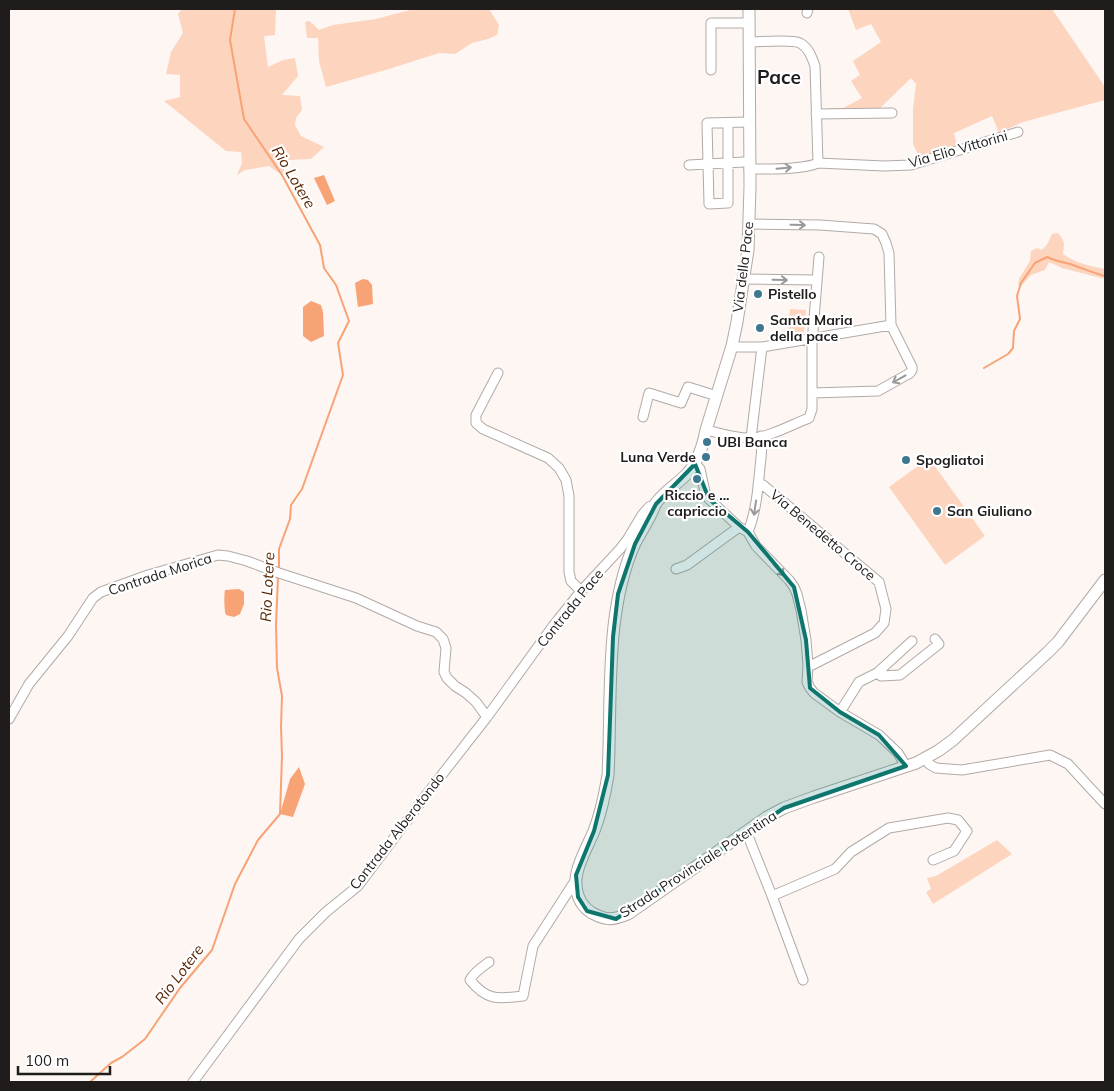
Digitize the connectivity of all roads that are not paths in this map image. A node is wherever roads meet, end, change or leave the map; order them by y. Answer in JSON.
{"nodes":[{"id":1,"x":749,"y":9,"type":"edge"},
{"id":2,"x":749,"y":23,"type":"junction"},
{"id":3,"x":749,"y":42,"type":"junction"},
{"id":4,"x":711,"y":70,"type":"dead end"},
{"id":5,"x":892,"y":113,"type":"dead end"},
{"id":6,"x":816,"y":114,"type":"junction"},
{"id":7,"x":749,"y":122,"type":"junction"},
{"id":8,"x":728,"y":123,"type":"junction"},
{"id":9,"x":1018,"y":132,"type":"dead end"},
{"id":10,"x":728,"y":163,"type":"junction"},
{"id":11,"x":818,"y":163,"type":"junction"},
{"id":12,"x":708,"y":164,"type":"junction"},
{"id":13,"x":689,"y":165,"type":"dead end"},
{"id":14,"x":747,"y":166,"type":"junction"},
{"id":15,"x":749,"y":224,"type":"junction"},
{"id":16,"x":819,"y":257,"type":"dead end"},
{"id":17,"x":744,"y":279,"type":"junction"},
{"id":18,"x":816,"y":280,"type":"junction"},
{"id":19,"x":891,"y":325,"type":"junction"},
{"id":20,"x":813,"y":339,"type":"junction"},
{"id":21,"x":732,"y":346,"type":"junction"},
{"id":22,"x":762,"y":347,"type":"junction"},
{"id":23,"x":498,"y":373,"type":"dead end"},
{"id":24,"x":812,"y":393,"type":"junction"},
{"id":25,"x":717,"y":396,"type":"junction"},
{"id":26,"x":643,"y":416,"type":"dead end"},
{"id":27,"x":706,"y":430,"type":"junction"},
{"id":28,"x":756,"y":437,"type":"junction"},
{"id":29,"x":695,"y":464,"type":"junction"},
{"id":30,"x":758,"y":484,"type":"junction"},
{"id":31,"x":656,"y":504,"type":"junction"},
{"id":32,"x":739,"y":527,"type":"junction"},
{"id":33,"x":748,"y":532,"type":"junction"},
{"id":34,"x":676,"y":569,"type":"dead end"},
{"id":35,"x":1105,"y":580,"type":"edge"},
{"id":36,"x":580,"y":592,"type":"junction"},
{"id":37,"x":935,"y":639,"type":"dead end"},
{"id":38,"x":912,"y":641,"type":"dead end"},
{"id":39,"x":808,"y":665,"type":"junction"},
{"id":40,"x":877,"y":673,"type":"junction"},
{"id":41,"x":840,"y":712,"type":"junction"},
{"id":42,"x":487,"y":717,"type":"junction"},
{"id":43,"x":9,"y":719,"type":"edge"},
{"id":44,"x":926,"y":758,"type":"junction"},
{"id":45,"x":906,"y":766,"type":"junction"},
{"id":46,"x":1105,"y":804,"type":"edge"},
{"id":47,"x":746,"y":831,"type":"junction"},
{"id":48,"x":932,"y":860,"type":"dead end"},
{"id":49,"x":575,"y":881,"type":"junction"},
{"id":50,"x":772,"y":896,"type":"junction"},
{"id":51,"x":489,"y":962,"type":"dead end"},
{"id":52,"x":803,"y":980,"type":"dead end"},
{"id":53,"x":193,"y":1082,"type":"edge"}],
"edges":[{"from":1,"to":2,"type":"main road","name":"Via della Pace"},
{"from":2,"to":3,"type":"main road","name":"Via della Pace"},
{"from":2,"to":4,"type":"street"},
{"from":3,"to":6,"type":"street"},
{"from":3,"to":7,"type":"main road","name":"Via della Pace"},
{"from":5,"to":6,"type":"street"},
{"from":6,"to":11,"type":"street"},
{"from":7,"to":8,"type":"street"},
{"from":7,"to":14,"type":"main road","name":"Via della Pace"},
{"from":8,"to":10,"type":"street"},
{"from":8,"to":12,"type":"street"},
{"from":9,"to":11,"type":"street","name":"Via Elio Vittorini"},
{"from":10,"to":12,"type":"street","name":"Via Elio Vittorini"},
{"from":10,"to":12,"type":"street"},
{"from":10,"to":14,"type":"street","name":"Via Elio Vittorini"},
{"from":14,"to":11,"type":"street","name":"Via Elio Vittorini","one_way":true},
{"from":12,"to":13,"type":"street","name":"Via Elio Vittorini"},
{"from":14,"to":15,"type":"main road","name":"Via della Pace"},
{"from":15,"to":17,"type":"main road","name":"Via della Pace"},
{"from":15,"to":19,"type":"street","one_way":true},
{"from":16,"to":18,"type":"street"},
{"from":17,"to":18,"type":"street","one_way":true},
{"from":17,"to":21,"type":"main road","name":"Via della Pace"},
{"from":18,"to":20,"type":"street"},
{"from":19,"to":20,"type":"street"},
{"from":19,"to":24,"type":"street","one_way":true},
{"from":20,"to":22,"type":"street"},
{"from":20,"to":24,"type":"street"},
{"from":21,"to":22,"type":"street"},
{"from":21,"to":25,"type":"main road","name":"Via della Pace"},
{"from":22,"to":28,"type":"street"},
{"from":23,"to":36,"type":"street"},
{"from":24,"to":28,"type":"street"},
{"from":25,"to":26,"type":"street"},
{"from":25,"to":27,"type":"main road","name":"Via della Pace"},
{"from":27,"to":28,"type":"street"},
{"from":27,"to":29,"type":"main road","name":"Via della Pace"},
{"from":28,"to":30,"type":"street"},
{"from":29,"to":31,"type":"main road","name":"Via della Pace"},
{"from":29,"to":32,"type":"street"},
{"from":30,"to":33,"type":"street","one_way":true},
{"from":30,"to":39,"type":"street","name":"Via Benedetto Croce"},
{"from":31,"to":36,"type":"street","name":"Contrada Pace"},
{"from":31,"to":49,"type":"main road"},
{"from":32,"to":33,"type":"street"},
{"from":32,"to":34,"type":"street"},
{"from":33,"to":39,"type":"street","one_way":true},
{"from":35,"to":44,"type":"main road","name":"Strada Provinciale Potentina"},
{"from":36,"to":42,"type":"street","name":"Contrada Pace"},
{"from":37,"to":40,"type":"street"},
{"from":38,"to":40,"type":"street"},
{"from":39,"to":41,"type":"street"},
{"from":40,"to":41,"type":"street"},
{"from":41,"to":45,"type":"street"},
{"from":42,"to":43,"type":"street","name":"Contrada Morica"},
{"from":42,"to":53,"type":"street","name":"Contrada Alberotondo"},
{"from":44,"to":45,"type":"main road","name":"Strada Provinciale Potentina"},
{"from":44,"to":46,"type":"street"},
{"from":45,"to":47,"type":"main road","name":"Strada Provinciale Potentina"},
{"from":47,"to":49,"type":"main road","name":"Strada Provinciale Potentina"},
{"from":47,"to":50,"type":"street"},
{"from":48,"to":50,"type":"street"},
{"from":49,"to":51,"type":"street"},
{"from":50,"to":52,"type":"street"}]}
